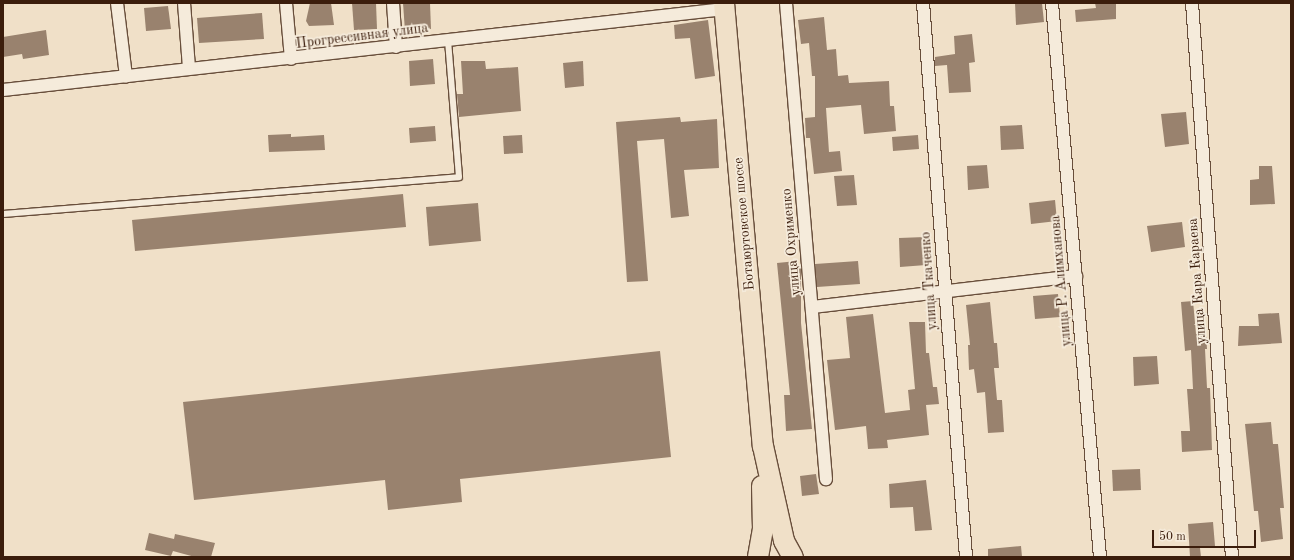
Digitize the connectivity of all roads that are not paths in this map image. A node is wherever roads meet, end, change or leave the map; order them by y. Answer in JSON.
{"nodes":[{"id":1,"x":117,"y":3,"type":"edge"},
{"id":2,"x":184,"y":3,"type":"edge"},
{"id":3,"x":286,"y":3,"type":"edge"},
{"id":4,"x":393,"y":3,"type":"edge"},
{"id":5,"x":786,"y":3,"type":"edge"},
{"id":6,"x":923,"y":3,"type":"edge"},
{"id":7,"x":1052,"y":3,"type":"edge"},
{"id":8,"x":1192,"y":3,"type":"edge"},
{"id":9,"x":724,"y":6,"type":"edge"},
{"id":10,"x":448,"y":41,"type":"junction"},
{"id":11,"x":396,"y":47,"type":"junction"},
{"id":12,"x":291,"y":59,"type":"junction"},
{"id":13,"x":189,"y":68,"type":"junction"},
{"id":14,"x":126,"y":76,"type":"junction"},
{"id":15,"x":3,"y":90,"type":"edge"},
{"id":16,"x":3,"y":214,"type":"edge"},
{"id":17,"x":1076,"y":276,"type":"junction"},
{"id":18,"x":945,"y":291,"type":"junction"},
{"id":19,"x":812,"y":307,"type":"junction"},
{"id":20,"x":763,"y":446,"type":"junction"},
{"id":21,"x":826,"y":479,"type":"dead end"},
{"id":22,"x":758,"y":557,"type":"edge"},
{"id":23,"x":792,"y":557,"type":"edge"},
{"id":24,"x":966,"y":557,"type":"edge"},
{"id":25,"x":1100,"y":557,"type":"edge"},
{"id":26,"x":1232,"y":557,"type":"edge"}],
"edges":[{"from":1,"to":14,"type":"street"},
{"from":2,"to":13,"type":"street"},
{"from":3,"to":12,"type":"street"},
{"from":4,"to":11,"type":"street"},
{"from":5,"to":19,"type":"street","name":"улица Охрименко"},
{"from":6,"to":18,"type":"street","name":"улица Ткаченко"},
{"from":7,"to":17,"type":"street","name":"улица Р. Алимханова"},
{"from":8,"to":26,"type":"street","name":"улица Кара Караева"},
{"from":9,"to":10,"type":"street","name":"Прогрессивная улица"},
{"from":9,"to":20,"type":"main road","name":"Ботаюртовское шоссе"},
{"from":10,"to":11,"type":"street","name":"Прогрессивная улица"},
{"from":10,"to":16,"type":"lane"},
{"from":11,"to":12,"type":"street","name":"Прогрессивная улица"},
{"from":12,"to":13,"type":"street","name":"Прогрессивная улица"},
{"from":13,"to":14,"type":"street","name":"Прогрессивная улица"},
{"from":14,"to":15,"type":"street","name":"Прогрессивная улица"},
{"from":17,"to":18,"type":"street"},
{"from":17,"to":25,"type":"street","name":"улица Р. Алимханова"},
{"from":18,"to":19,"type":"street"},
{"from":18,"to":24,"type":"street","name":"улица Ткаченко"},
{"from":19,"to":21,"type":"street","name":"улица Охрименко"},
{"from":20,"to":22,"type":"main road"},
{"from":20,"to":23,"type":"main road"}]}
